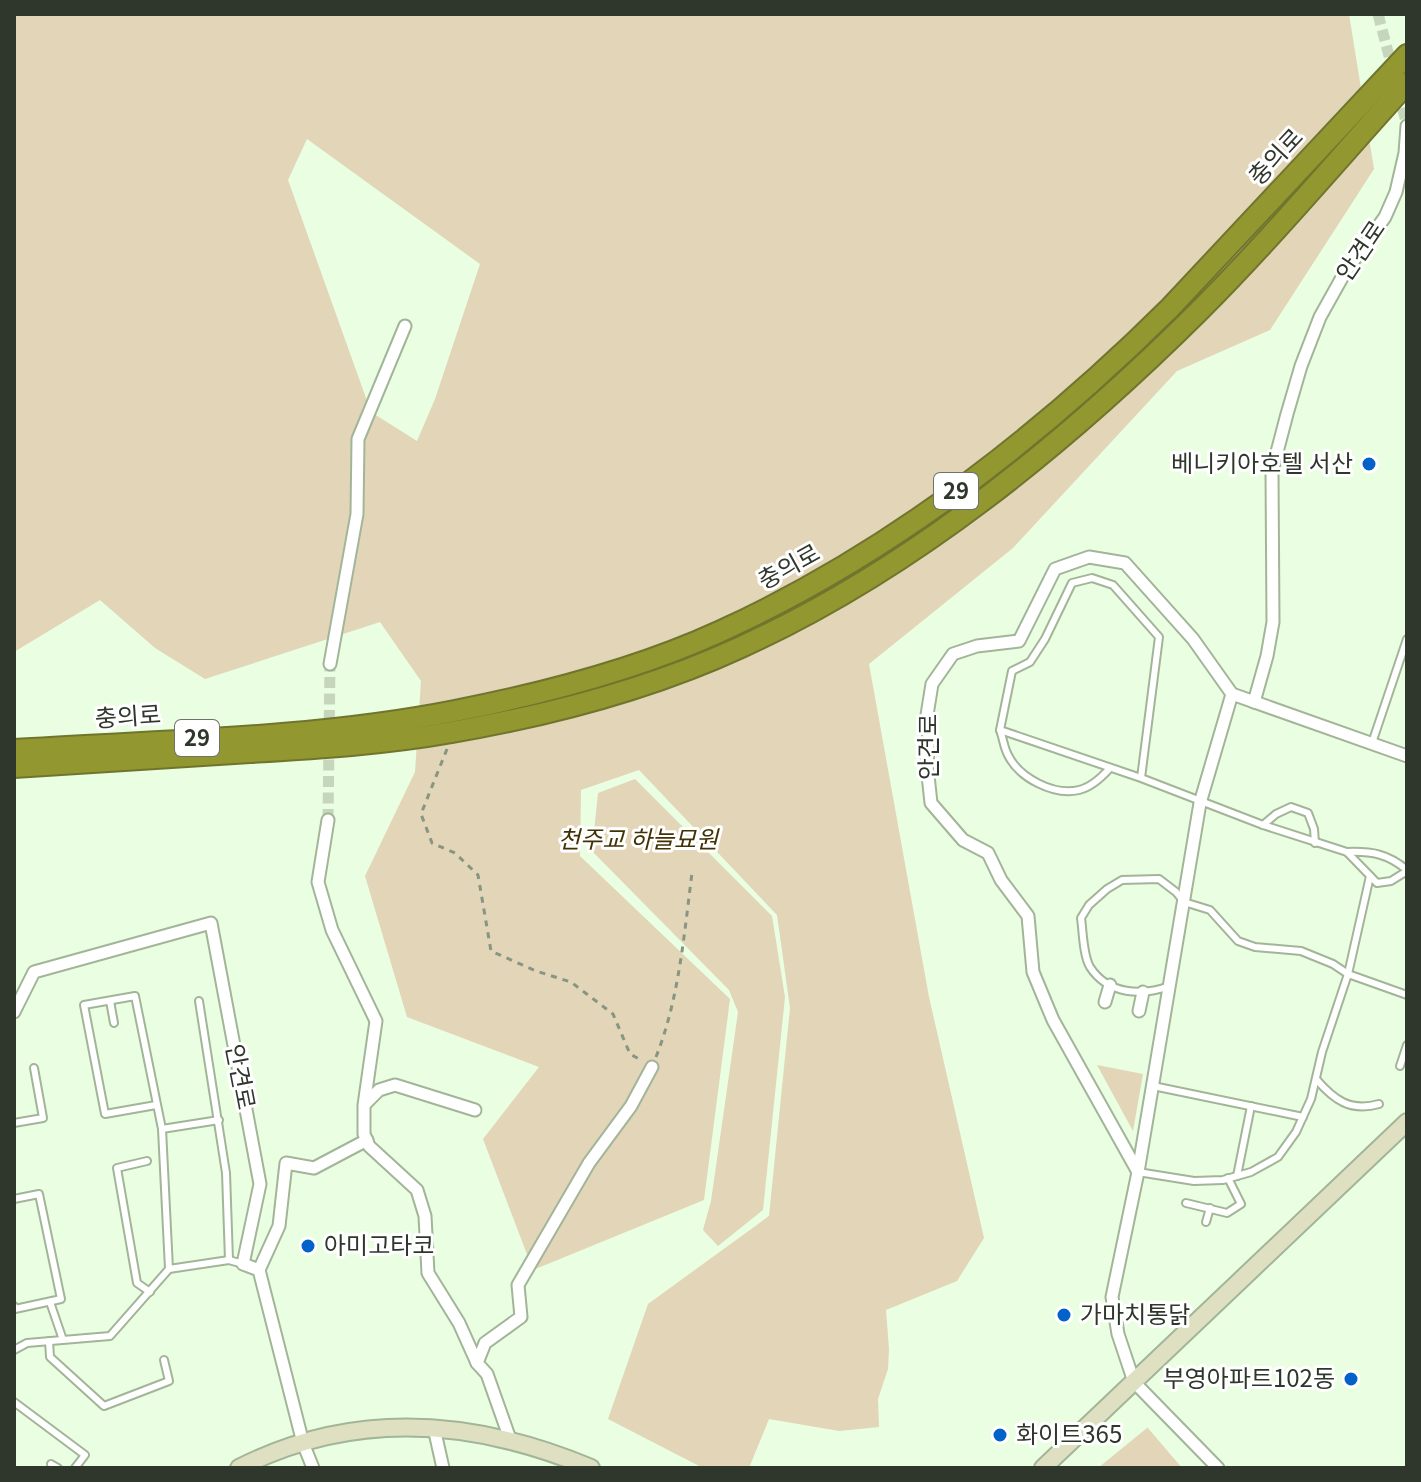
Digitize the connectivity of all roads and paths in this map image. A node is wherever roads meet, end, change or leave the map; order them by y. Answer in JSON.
{"nodes":[{"id":1,"x":1407,"y":55,"type":"edge"},
{"id":2,"x":1407,"y":83,"type":"edge"},
{"id":3,"x":1407,"y":100,"type":"edge"},
{"id":4,"x":1407,"y":126,"type":"edge"},
{"id":5,"x":1360,"y":135,"type":"junction"},
{"id":6,"x":405,"y":326,"type":"dead end"},
{"id":7,"x":1407,"y":639,"type":"edge"},
{"id":8,"x":330,"y":664,"type":"tunnel mouth"},
{"id":9,"x":1232,"y":694,"type":"junction"},
{"id":10,"x":1254,"y":702,"type":"junction"},
{"id":11,"x":1000,"y":730,"type":"junction"},
{"id":12,"x":454,"y":732,"type":"junction"},
{"id":13,"x":1372,"y":743,"type":"junction"},
{"id":14,"x":14,"y":750,"type":"edge"},
{"id":15,"x":1405,"y":754,"type":"edge"},
{"id":16,"x":14,"y":767,"type":"edge"},
{"id":17,"x":1110,"y":768,"type":"junction"},
{"id":18,"x":1141,"y":778,"type":"junction"},
{"id":19,"x":1200,"y":803,"type":"junction"},
{"id":20,"x":328,"y":820,"type":"tunnel mouth"},
{"id":21,"x":1263,"y":825,"type":"junction"},
{"id":22,"x":1315,"y":843,"type":"junction"},
{"id":23,"x":1347,"y":852,"type":"junction"},
{"id":24,"x":1407,"y":871,"type":"edge"},
{"id":25,"x":692,"y":873,"type":"dead end"},
{"id":26,"x":1370,"y":876,"type":"junction"},
{"id":27,"x":1184,"y":902,"type":"junction"},
{"id":28,"x":1348,"y":974,"type":"junction"},
{"id":29,"x":1110,"y":985,"type":"junction"},
{"id":30,"x":1170,"y":986,"type":"junction"},
{"id":31,"x":1143,"y":992,"type":"junction"},
{"id":32,"x":1407,"y":995,"type":"edge"},
{"id":33,"x":110,"y":1001,"type":"junction"},
{"id":34,"x":199,"y":1001,"type":"dead end"},
{"id":35,"x":1105,"y":1002,"type":"dead end"},
{"id":36,"x":1139,"y":1011,"type":"dead end"},
{"id":37,"x":14,"y":1012,"type":"edge"},
{"id":38,"x":114,"y":1023,"type":"dead end"},
{"id":39,"x":1407,"y":1045,"type":"edge"},
{"id":40,"x":1400,"y":1066,"type":"dead end"},
{"id":41,"x":652,"y":1067,"type":"junction"},
{"id":42,"x":34,"y":1068,"type":"dead end"},
{"id":43,"x":1316,"y":1079,"type":"junction"},
{"id":44,"x":1153,"y":1086,"type":"junction"},
{"id":45,"x":1379,"y":1104,"type":"dead end"},
{"id":46,"x":156,"y":1105,"type":"junction"},
{"id":47,"x":364,"y":1105,"type":"junction"},
{"id":48,"x":1251,"y":1106,"type":"junction"},
{"id":49,"x":475,"y":1110,"type":"dead end"},
{"id":50,"x":1303,"y":1117,"type":"junction"},
{"id":51,"x":219,"y":1120,"type":"junction"},
{"id":52,"x":1407,"y":1122,"type":"edge"},
{"id":53,"x":14,"y":1123,"type":"edge"},
{"id":54,"x":162,"y":1129,"type":"junction"},
{"id":55,"x":367,"y":1140,"type":"junction"},
{"id":56,"x":147,"y":1161,"type":"dead end"},
{"id":57,"x":1138,"y":1172,"type":"junction"},
{"id":58,"x":1237,"y":1176,"type":"junction"},
{"id":59,"x":1228,"y":1178,"type":"junction"},
{"id":60,"x":14,"y":1199,"type":"edge"},
{"id":61,"x":1186,"y":1203,"type":"dead end"},
{"id":62,"x":1210,"y":1208,"type":"junction"},
{"id":63,"x":1206,"y":1222,"type":"dead end"},
{"id":64,"x":229,"y":1260,"type":"junction"},
{"id":65,"x":243,"y":1264,"type":"junction"},
{"id":66,"x":169,"y":1269,"type":"junction"},
{"id":67,"x":259,"y":1270,"type":"junction"},
{"id":68,"x":150,"y":1292,"type":"junction"},
{"id":69,"x":50,"y":1302,"type":"junction"},
{"id":70,"x":14,"y":1306,"type":"edge"},
{"id":71,"x":63,"y":1340,"type":"junction"},
{"id":72,"x":49,"y":1341,"type":"junction"},
{"id":73,"x":14,"y":1350,"type":"edge"},
{"id":74,"x":164,"y":1360,"type":"dead end"},
{"id":75,"x":477,"y":1363,"type":"junction"},
{"id":76,"x":1134,"y":1382,"type":"junction"},
{"id":77,"x":14,"y":1402,"type":"edge"},
{"id":78,"x":434,"y":1428,"type":"junction"},
{"id":79,"x":510,"y":1439,"type":"junction"},
{"id":80,"x":303,"y":1443,"type":"junction"},
{"id":81,"x":260,"y":1463,"type":"edge"},
{"id":82,"x":75,"y":1468,"type":"edge"},
{"id":83,"x":239,"y":1468,"type":"edge"},
{"id":84,"x":313,"y":1468,"type":"edge"},
{"id":85,"x":443,"y":1468,"type":"edge"},
{"id":86,"x":591,"y":1468,"type":"edge"},
{"id":87,"x":1043,"y":1468,"type":"edge"},
{"id":88,"x":1218,"y":1468,"type":"edge"}],
"edges":[{"from":1,"to":14,"type":"highway","name":"충의로","number":"29"},
{"from":2,"to":5,"type":"highway","name":"충의로","number":"29"},
{"from":3,"to":5,"type":"highway"},
{"from":4,"to":10,"type":"street","name":"안견로"},
{"from":5,"to":12,"type":"highway","name":"충의로","number":"29"},
{"from":6,"to":8,"type":"street"},
{"from":7,"to":13,"type":"lane"},
{"from":9,"to":10,"type":"street"},
{"from":9,"to":19,"type":"street"},
{"from":9,"to":57,"type":"street","name":"안견로"},
{"from":10,"to":13,"type":"street"},
{"from":11,"to":17,"type":"lane"},
{"from":11,"to":17,"type":"lane"},
{"from":11,"to":18,"type":"lane"},
{"from":12,"to":16,"type":"highway","name":"충의로","number":"29"},
{"from":12,"to":41,"type":"path"},
{"from":13,"to":15,"type":"street"},
{"from":17,"to":18,"type":"lane"},
{"from":18,"to":19,"type":"lane"},
{"from":19,"to":21,"type":"lane"},
{"from":19,"to":27,"type":"street"},
{"from":20,"to":47,"type":"street"},
{"from":21,"to":22,"type":"lane"},
{"from":21,"to":22,"type":"lane"},
{"from":22,"to":23,"type":"lane"},
{"from":23,"to":24,"type":"lane"},
{"from":23,"to":26,"type":"lane"},
{"from":24,"to":26,"type":"lane"},
{"from":25,"to":41,"type":"path"},
{"from":26,"to":28,"type":"lane"},
{"from":27,"to":28,"type":"lane"},
{"from":27,"to":29,"type":"lane"},
{"from":27,"to":30,"type":"street"},
{"from":28,"to":32,"type":"lane"},
{"from":28,"to":43,"type":"lane"},
{"from":29,"to":31,"type":"lane"},
{"from":29,"to":35,"type":"street"},
{"from":30,"to":31,"type":"lane"},
{"from":30,"to":44,"type":"street"},
{"from":31,"to":36,"type":"street"},
{"from":33,"to":38,"type":"lane"},
{"from":33,"to":46,"type":"lane"},
{"from":33,"to":46,"type":"lane"},
{"from":34,"to":51,"type":"lane"},
{"from":37,"to":65,"type":"street","name":"안견로"},
{"from":39,"to":40,"type":"lane"},
{"from":41,"to":75,"type":"street"},
{"from":42,"to":53,"type":"lane"},
{"from":43,"to":45,"type":"lane"},
{"from":43,"to":50,"type":"lane"},
{"from":44,"to":48,"type":"lane"},
{"from":44,"to":57,"type":"street"},
{"from":46,"to":54,"type":"lane"},
{"from":47,"to":49,"type":"street"},
{"from":47,"to":55,"type":"street"},
{"from":48,"to":50,"type":"lane"},
{"from":48,"to":58,"type":"lane"},
{"from":50,"to":58,"type":"lane"},
{"from":51,"to":54,"type":"lane"},
{"from":51,"to":64,"type":"lane"},
{"from":52,"to":76,"type":"main road"},
{"from":54,"to":66,"type":"lane"},
{"from":55,"to":67,"type":"street"},
{"from":55,"to":75,"type":"street"},
{"from":56,"to":68,"type":"lane"},
{"from":57,"to":59,"type":"lane"},
{"from":57,"to":76,"type":"street"},
{"from":58,"to":59,"type":"lane"},
{"from":59,"to":62,"type":"lane"},
{"from":60,"to":69,"type":"lane"},
{"from":61,"to":62,"type":"lane"},
{"from":62,"to":63,"type":"lane"},
{"from":64,"to":65,"type":"lane"},
{"from":64,"to":66,"type":"lane"},
{"from":65,"to":67,"type":"street"},
{"from":66,"to":68,"type":"lane"},
{"from":67,"to":80,"type":"street"},
{"from":68,"to":71,"type":"lane"},
{"from":69,"to":70,"type":"lane"},
{"from":69,"to":71,"type":"lane"},
{"from":71,"to":72,"type":"lane"},
{"from":72,"to":73,"type":"lane"},
{"from":72,"to":74,"type":"lane"},
{"from":75,"to":79,"type":"street"},
{"from":76,"to":87,"type":"main road"},
{"from":76,"to":88,"type":"street"},
{"from":77,"to":82,"type":"lane"},
{"from":78,"to":79,"type":"main road"},
{"from":78,"to":80,"type":"main road"},
{"from":78,"to":85,"type":"street"},
{"from":79,"to":86,"type":"main road"},
{"from":80,"to":81,"type":"main road"},
{"from":80,"to":84,"type":"street"},
{"from":81,"to":83,"type":"main road"}]}
